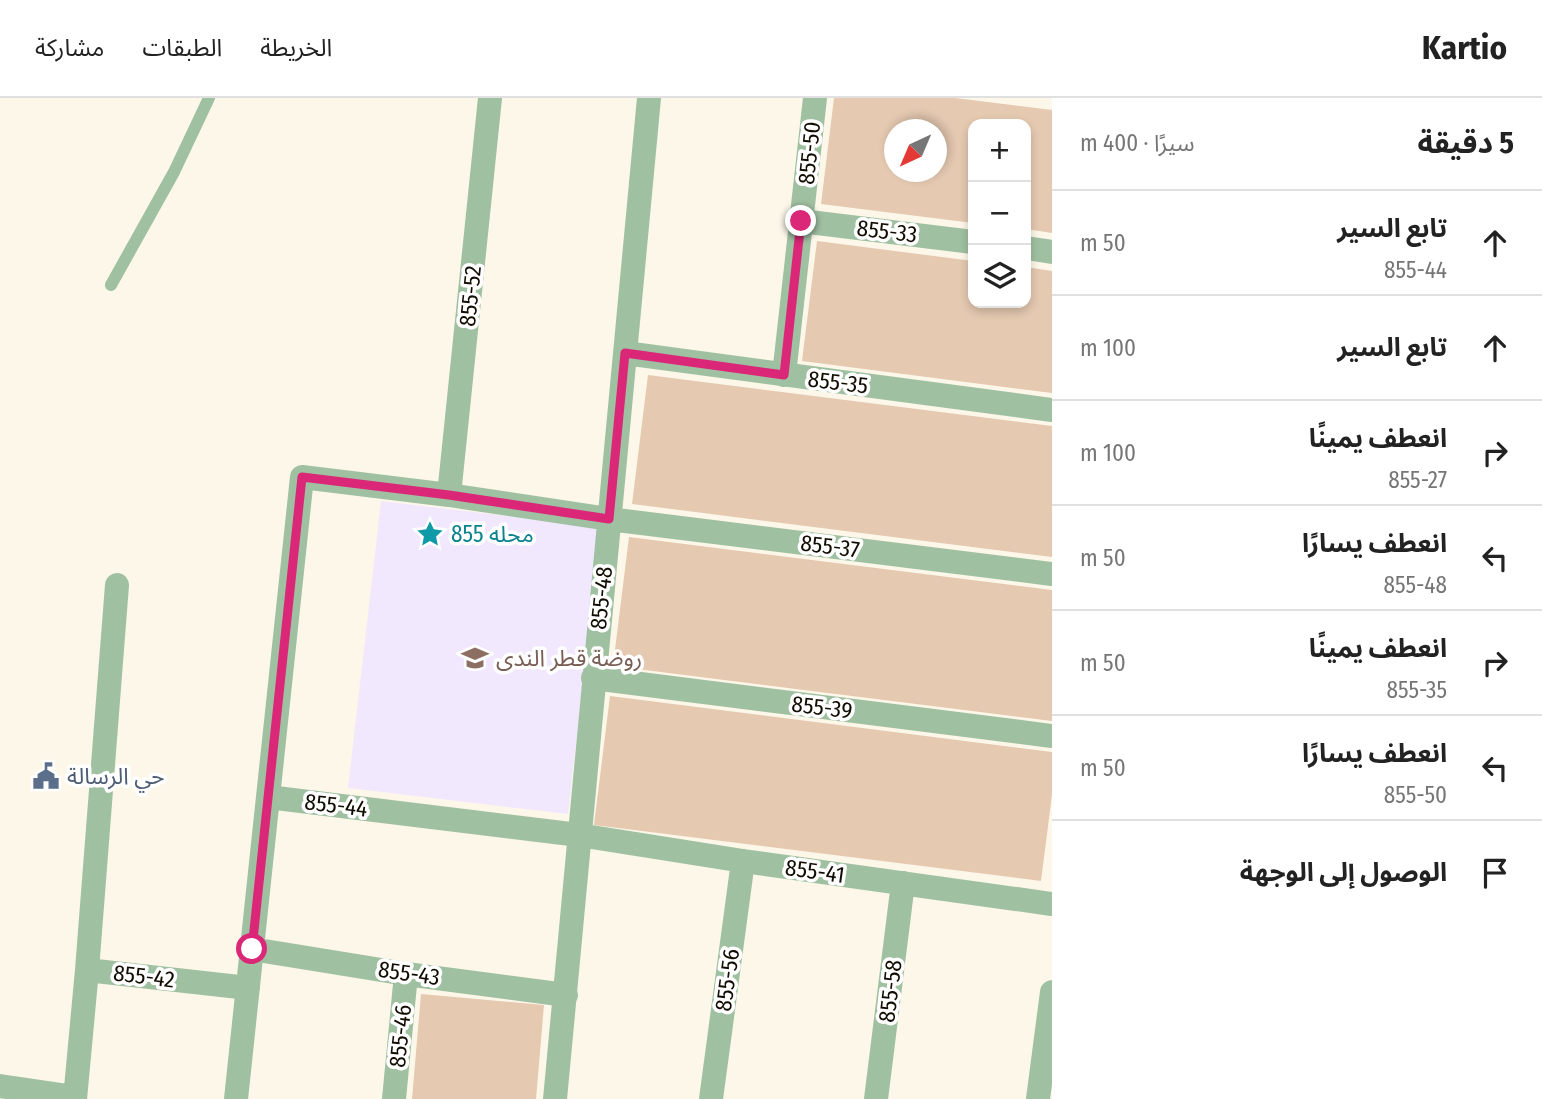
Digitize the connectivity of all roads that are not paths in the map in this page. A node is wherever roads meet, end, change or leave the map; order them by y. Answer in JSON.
{"nodes":[{"id":1,"x":209,"y":98,"type":"edge"},
{"id":2,"x":490,"y":98,"type":"edge"},
{"id":3,"x":649,"y":98,"type":"edge"},
{"id":4,"x":815,"y":98,"type":"edge"},
{"id":5,"x":801,"y":221,"type":"junction"},
{"id":6,"x":968,"y":241,"type":"edge"},
{"id":7,"x":1031,"y":249,"type":"edge"},
{"id":8,"x":1052,"y":252,"type":"edge"},
{"id":9,"x":111,"y":285,"type":"dead end"},
{"id":10,"x":625,"y":353,"type":"junction"},
{"id":11,"x":784,"y":375,"type":"junction"},
{"id":12,"x":1052,"y":410,"type":"edge"},
{"id":13,"x":449,"y":495,"type":"junction"},
{"id":14,"x":609,"y":519,"type":"junction"},
{"id":15,"x":1052,"y":574,"type":"edge"},
{"id":16,"x":117,"y":585,"type":"dead end"},
{"id":17,"x":593,"y":678,"type":"junction"},
{"id":18,"x":1052,"y":736,"type":"edge"},
{"id":19,"x":268,"y":797,"type":"junction"},
{"id":20,"x":579,"y":835,"type":"junction"},
{"id":21,"x":743,"y":861,"type":"junction"},
{"id":22,"x":903,"y":883,"type":"junction"},
{"id":23,"x":1052,"y":904,"type":"edge"},
{"id":24,"x":252,"y":949,"type":"junction"},
{"id":25,"x":86,"y":970,"type":"junction"},
{"id":26,"x":406,"y":974,"type":"junction"},
{"id":27,"x":248,"y":988,"type":"junction"},
{"id":28,"x":1052,"y":992,"type":"edge"},
{"id":29,"x":566,"y":995,"type":"junction"},
{"id":30,"x":0,"y":1086,"type":"edge"},
{"id":31,"x":75,"y":1098,"type":"edge"},
{"id":32,"x":236,"y":1099,"type":"edge"},
{"id":33,"x":394,"y":1099,"type":"edge"},
{"id":34,"x":555,"y":1099,"type":"edge"},
{"id":35,"x":711,"y":1099,"type":"edge"},
{"id":36,"x":876,"y":1099,"type":"edge"},
{"id":37,"x":1038,"y":1099,"type":"edge"}],
"edges":[{"from":1,"to":9,"type":"lane"},
{"from":2,"to":13,"type":"street","name":"855-52"},
{"from":3,"to":10,"type":"street","name":"855-48"},
{"from":4,"to":5,"type":"street","name":"855-50"},
{"from":5,"to":6,"type":"street","name":"855-33"},
{"from":5,"to":11,"type":"street","name":"855-50"},
{"from":7,"to":8,"type":"street"},
{"from":10,"to":11,"type":"street","name":"855-35"},
{"from":10,"to":14,"type":"street","name":"855-48"},
{"from":11,"to":12,"type":"street","name":"855-35"},
{"from":13,"to":14,"type":"street","name":"855-37"},
{"from":13,"to":19,"type":"street","name":"855-37"},
{"from":14,"to":15,"type":"street","name":"855-37"},
{"from":14,"to":17,"type":"street","name":"855-48"},
{"from":16,"to":25,"type":"street"},
{"from":17,"to":18,"type":"street","name":"855-39"},
{"from":17,"to":20,"type":"street","name":"855-48"},
{"from":19,"to":20,"type":"street","name":"855-44"},
{"from":19,"to":24,"type":"street"},
{"from":20,"to":21,"type":"street","name":"855-41"},
{"from":20,"to":29,"type":"street","name":"855-48"},
{"from":21,"to":22,"type":"street","name":"855-41"},
{"from":21,"to":35,"type":"street","name":"855-56"},
{"from":22,"to":23,"type":"street","name":"855-41"},
{"from":22,"to":36,"type":"street","name":"855-58"},
{"from":24,"to":26,"type":"street","name":"855-43"},
{"from":24,"to":27,"type":"street"},
{"from":25,"to":27,"type":"street","name":"855-42"},
{"from":25,"to":31,"type":"street","name":"855-42"},
{"from":26,"to":29,"type":"street","name":"855-43"},
{"from":26,"to":33,"type":"street","name":"855-46"},
{"from":27,"to":32,"type":"street"},
{"from":28,"to":37,"type":"street"},
{"from":29,"to":34,"type":"street","name":"855-48"},
{"from":30,"to":31,"type":"street"}]}
